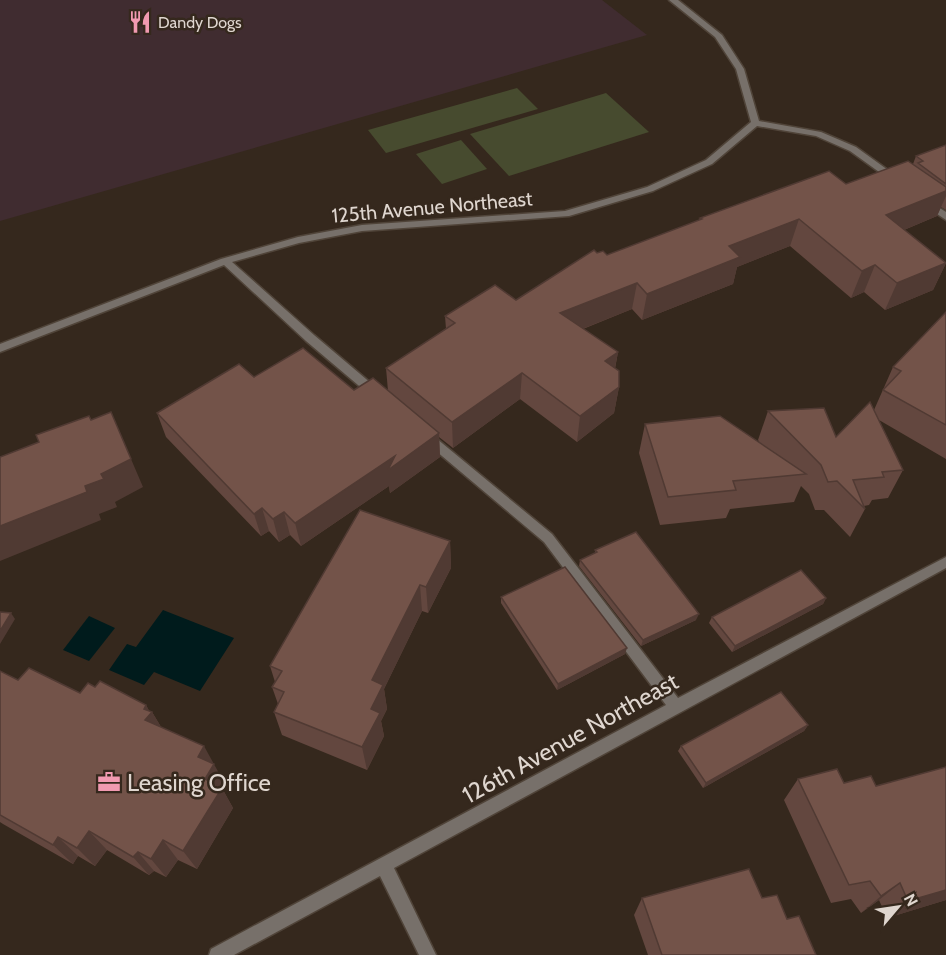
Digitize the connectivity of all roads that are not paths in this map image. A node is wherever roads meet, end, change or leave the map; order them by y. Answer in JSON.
{"nodes":[{"id":1,"x":673,"y":0,"type":"edge"},
{"id":2,"x":755,"y":123,"type":"junction"},
{"id":3,"x":909,"y":190,"type":"edge"},
{"id":4,"x":918,"y":196,"type":"edge"},
{"id":5,"x":946,"y":217,"type":"edge"},
{"id":6,"x":225,"y":261,"type":"junction"},
{"id":7,"x":0,"y":348,"type":"edge"},
{"id":8,"x":383,"y":399,"type":"edge"},
{"id":9,"x":420,"y":430,"type":"edge"},
{"id":10,"x":946,"y":562,"type":"edge"},
{"id":11,"x":675,"y":705,"type":"junction"},
{"id":12,"x":384,"y":866,"type":"junction"},
{"id":13,"x":217,"y":955,"type":"edge"},
{"id":14,"x":428,"y":955,"type":"edge"}],
"edges":[{"from":1,"to":2,"type":"street"},
{"from":2,"to":3,"type":"street"},
{"from":2,"to":6,"type":"street","name":"125th Avenue Northeast"},
{"from":4,"to":5,"type":"street"},
{"from":6,"to":7,"type":"street","name":"125th Avenue Northeast"},
{"from":6,"to":8,"type":"street"},
{"from":9,"to":11,"type":"street"},
{"from":10,"to":11,"type":"street","name":"126th Avenue Northeast"},
{"from":11,"to":12,"type":"street","name":"126th Avenue Northeast"},
{"from":12,"to":13,"type":"street","name":"126th Avenue Northeast"},
{"from":12,"to":14,"type":"street"}]}
